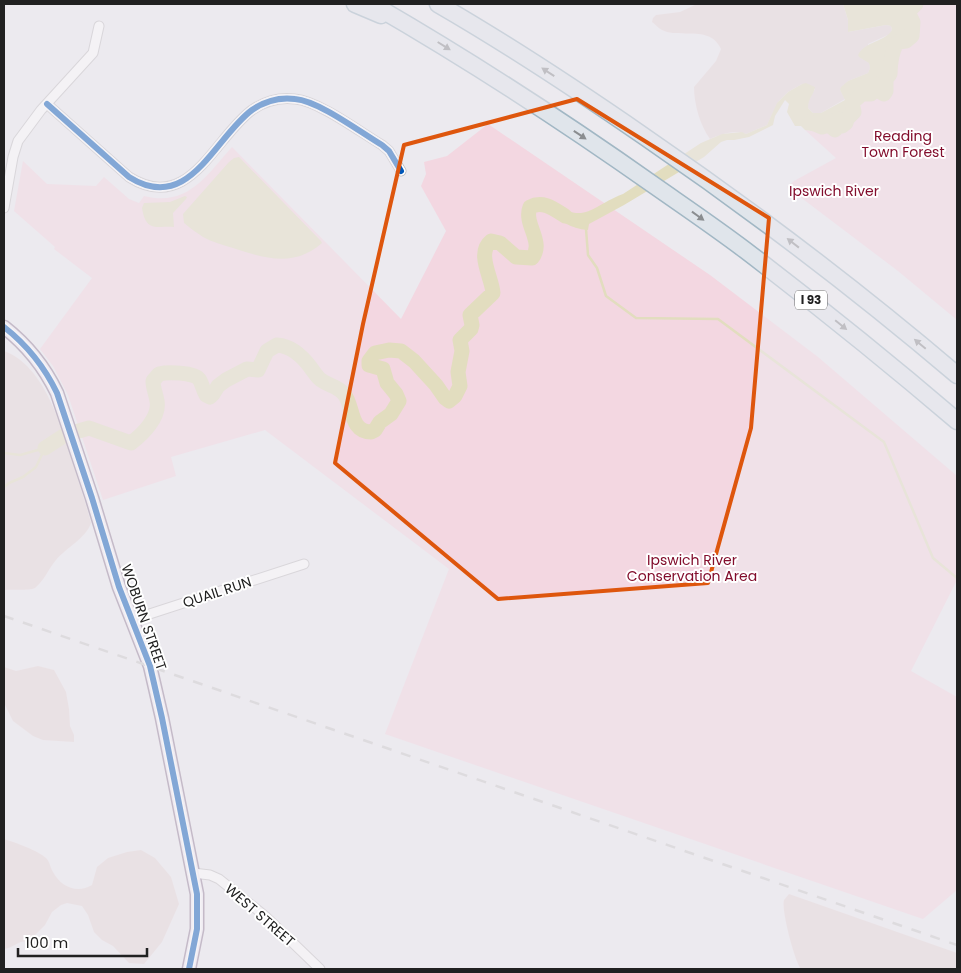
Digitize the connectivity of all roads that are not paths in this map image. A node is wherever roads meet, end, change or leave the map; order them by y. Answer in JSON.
{"nodes":[{"id":1,"x":355,"y":4,"type":"edge"},
{"id":2,"x":372,"y":4,"type":"edge"},
{"id":3,"x":440,"y":5,"type":"edge"},
{"id":4,"x":99,"y":26,"type":"dead end"},
{"id":5,"x":424,"y":34,"type":"junction"},
{"id":6,"x":47,"y":104,"type":"junction"},
{"id":7,"x":400,"y":171,"type":"dead end"},
{"id":8,"x":4,"y":208,"type":"edge"},
{"id":9,"x":4,"y":327,"type":"edge"},
{"id":10,"x":957,"y":375,"type":"edge"},
{"id":11,"x":957,"y":421,"type":"edge"},
{"id":12,"x":304,"y":564,"type":"dead end"},
{"id":13,"x":131,"y":620,"type":"junction"},
{"id":14,"x":193,"y":873,"type":"junction"},
{"id":15,"x":189,"y":969,"type":"edge"},
{"id":16,"x":320,"y":969,"type":"edge"}],
"edges":[{"from":1,"to":5,"type":"highway"},
{"from":2,"to":5,"type":"highway","number":"I 93"},
{"from":10,"to":3,"type":"highway","number":"I 93","one_way":true},
{"from":4,"to":6,"type":"street"},
{"from":5,"to":11,"type":"highway","number":"I 93","one_way":true},
{"from":6,"to":7,"type":"street"},
{"from":6,"to":8,"type":"street"},
{"from":9,"to":13,"type":"street","name":"WOBURN STREET"},
{"from":12,"to":13,"type":"street","name":"QUAIL RUN"},
{"from":13,"to":14,"type":"street","name":"WOBURN STREET"},
{"from":14,"to":15,"type":"street","name":"WOBURN STREET"},
{"from":14,"to":16,"type":"street","name":"WEST STREET"}]}
